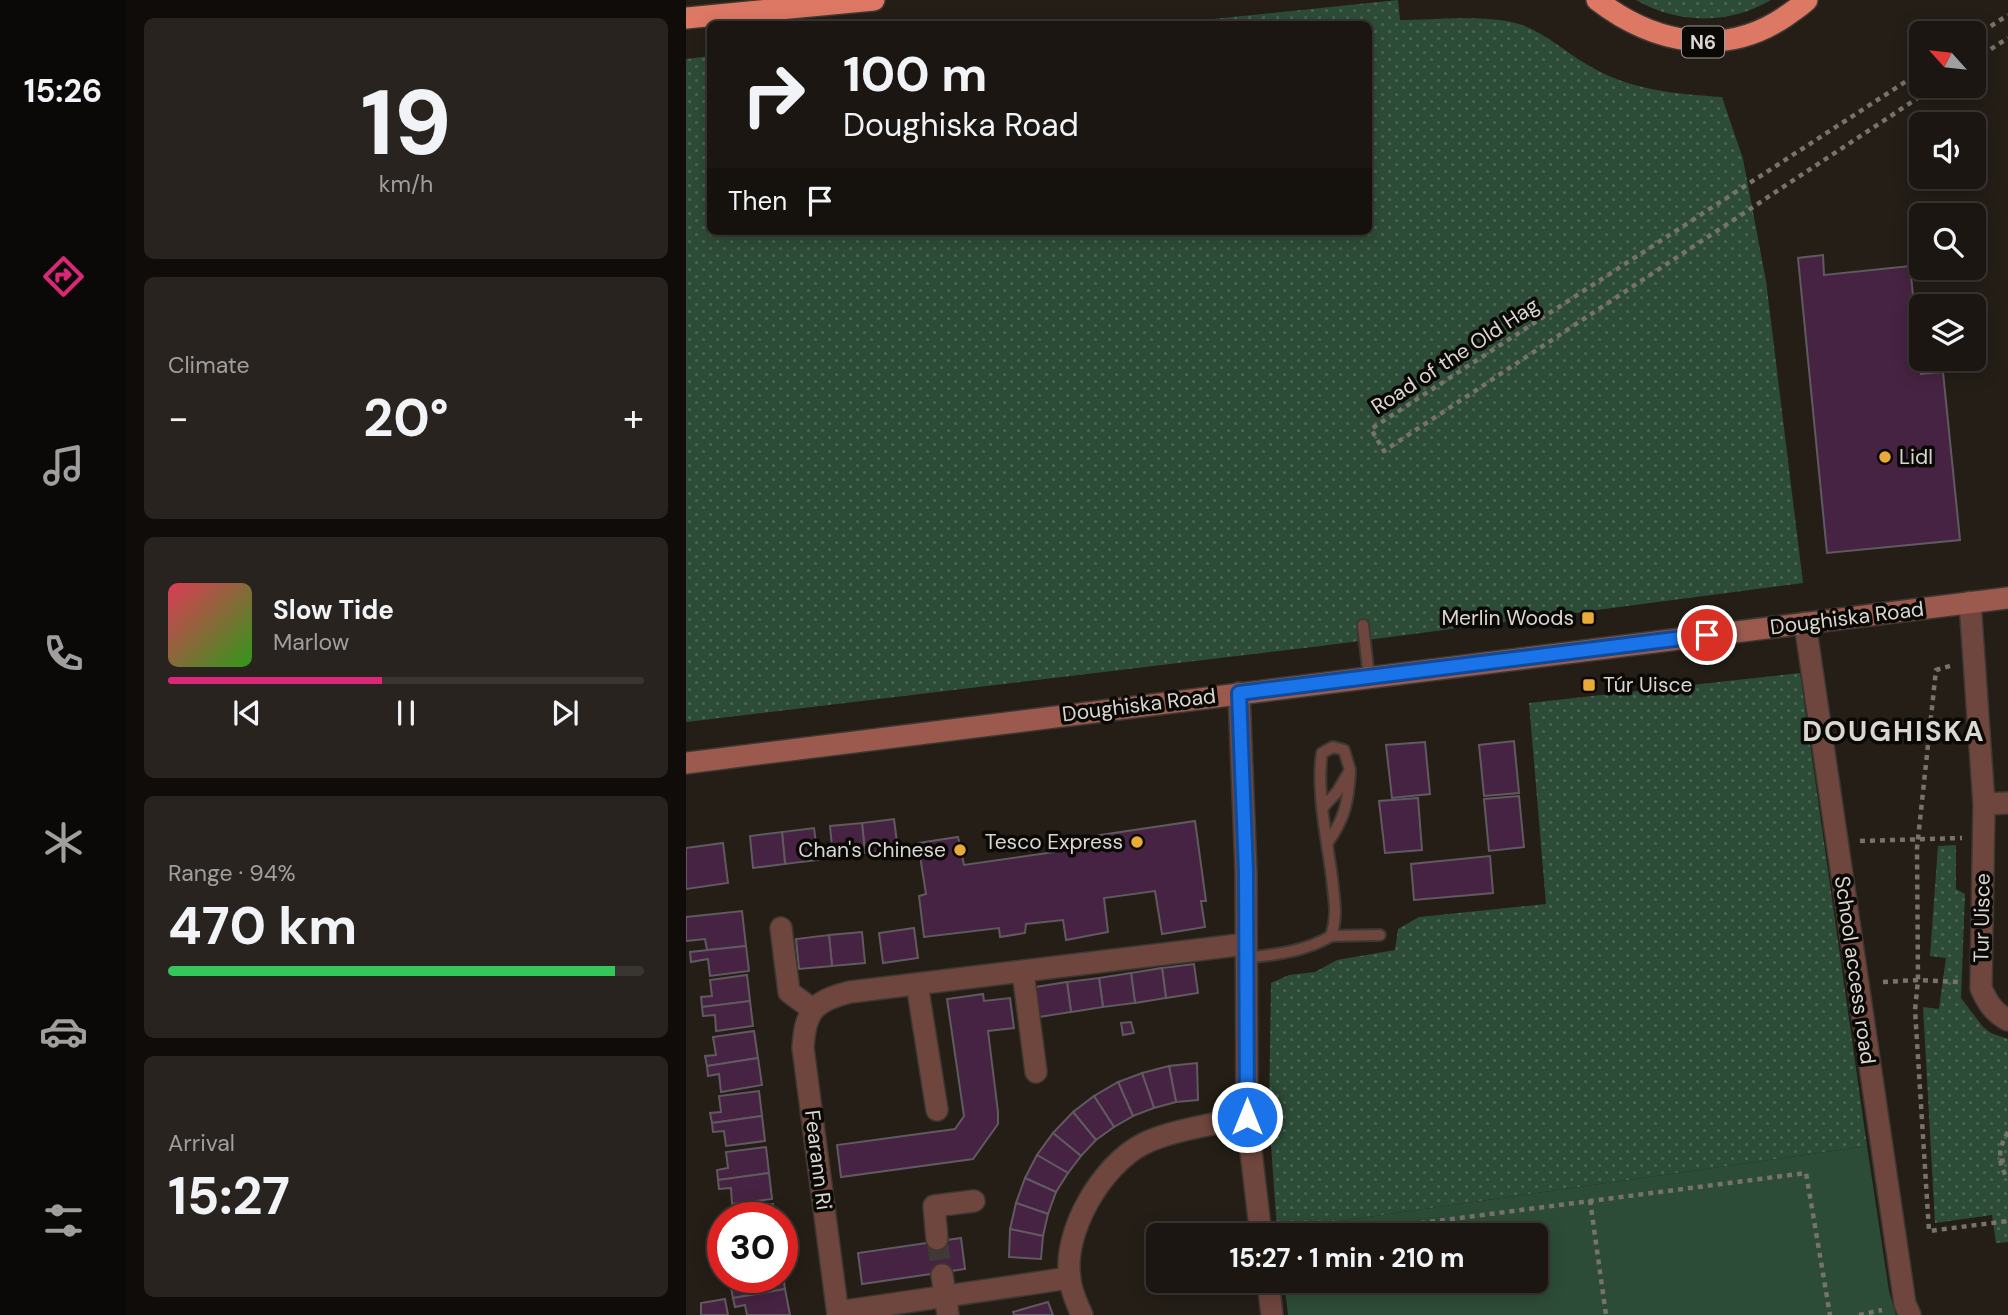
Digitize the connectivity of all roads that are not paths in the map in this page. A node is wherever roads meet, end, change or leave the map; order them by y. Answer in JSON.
{"nodes":[{"id":1,"x":874,"y":0,"type":"edge"},
{"id":2,"x":1598,"y":0,"type":"edge"},
{"id":3,"x":1807,"y":0,"type":"edge"},
{"id":4,"x":686,"y":18,"type":"edge"},
{"id":5,"x":2008,"y":598,"type":"edge"},
{"id":6,"x":1970,"y":603,"type":"junction"},
{"id":7,"x":1805,"y":623,"type":"junction"},
{"id":8,"x":1363,"y":625,"type":"dead end"},
{"id":9,"x":1370,"y":677,"type":"junction"},
{"id":10,"x":1239,"y":693,"type":"junction"},
{"id":11,"x":686,"y":763,"type":"edge"},
{"id":12,"x":1350,"y":770,"type":"junction"},
{"id":13,"x":2008,"y":803,"type":"edge"},
{"id":14,"x":1984,"y":804,"type":"junction"},
{"id":15,"x":1324,"y":806,"type":"junction"},
{"id":16,"x":1328,"y":842,"type":"junction"},
{"id":17,"x":781,"y":928,"type":"dead end"},
{"id":18,"x":1380,"y":935,"type":"dead end"},
{"id":19,"x":1331,"y":936,"type":"junction"},
{"id":20,"x":1246,"y":951,"type":"junction"},
{"id":21,"x":1023,"y":972,"type":"junction"},
{"id":22,"x":917,"y":984,"type":"junction"},
{"id":23,"x":812,"y":1009,"type":"junction"},
{"id":24,"x":2008,"y":1020,"type":"edge"},
{"id":25,"x":1036,"y":1072,"type":"dead end"},
{"id":26,"x":937,"y":1110,"type":"dead end"},
{"id":27,"x":1247,"y":1117,"type":"junction"},
{"id":28,"x":974,"y":1201,"type":"dead end"},
{"id":29,"x":1259,"y":1223,"type":"edge"},
{"id":30,"x":937,"y":1239,"type":"tunnel mouth"},
{"id":31,"x":942,"y":1275,"type":"tunnel mouth"},
{"id":32,"x":1069,"y":1278,"type":"junction"},
{"id":33,"x":1269,"y":1293,"type":"edge"},
{"id":34,"x":946,"y":1306,"type":"edge"},
{"id":35,"x":838,"y":1313,"type":"edge"},
{"id":36,"x":1082,"y":1315,"type":"edge"},
{"id":37,"x":1272,"y":1315,"type":"edge"},
{"id":38,"x":1910,"y":1315,"type":"edge"}],
"edges":[{"from":1,"to":4,"type":"highway"},
{"from":2,"to":3,"type":"highway","number":"N6"},
{"from":5,"to":6,"type":"street","name":"Doughiska Road"},
{"from":6,"to":7,"type":"street","name":"Doughiska Road"},
{"from":6,"to":14,"type":"street","name":"Tur Uisce"},
{"from":7,"to":9,"type":"street","name":"Doughiska Road"},
{"from":7,"to":38,"type":"street","name":"School access road"},
{"from":8,"to":9,"type":"lane"},
{"from":9,"to":10,"type":"street","name":"Doughiska Road"},
{"from":10,"to":11,"type":"street","name":"Doughiska Road"},
{"from":10,"to":20,"type":"street"},
{"from":12,"to":15,"type":"lane"},
{"from":12,"to":15,"type":"lane"},
{"from":12,"to":16,"type":"lane"},
{"from":13,"to":14,"type":"street"},
{"from":14,"to":24,"type":"street","name":"Tur Uisce"},
{"from":15,"to":16,"type":"lane"},
{"from":16,"to":19,"type":"lane"},
{"from":17,"to":23,"type":"street"},
{"from":18,"to":19,"type":"lane"},
{"from":19,"to":20,"type":"lane"},
{"from":20,"to":21,"type":"street"},
{"from":20,"to":27,"type":"street"},
{"from":21,"to":22,"type":"street"},
{"from":21,"to":25,"type":"street"},
{"from":22,"to":23,"type":"street"},
{"from":22,"to":26,"type":"street"},
{"from":23,"to":35,"type":"street","name":"Fearann Ri"},
{"from":27,"to":29,"type":"street"},
{"from":27,"to":32,"type":"street"},
{"from":28,"to":30,"type":"street"},
{"from":31,"to":34,"type":"street"},
{"from":32,"to":34,"type":"street","name":"Fearann Ri"},
{"from":32,"to":36,"type":"street"},
{"from":33,"to":37,"type":"street"},
{"from":34,"to":35,"type":"street","name":"Fearann Ri"}]}
